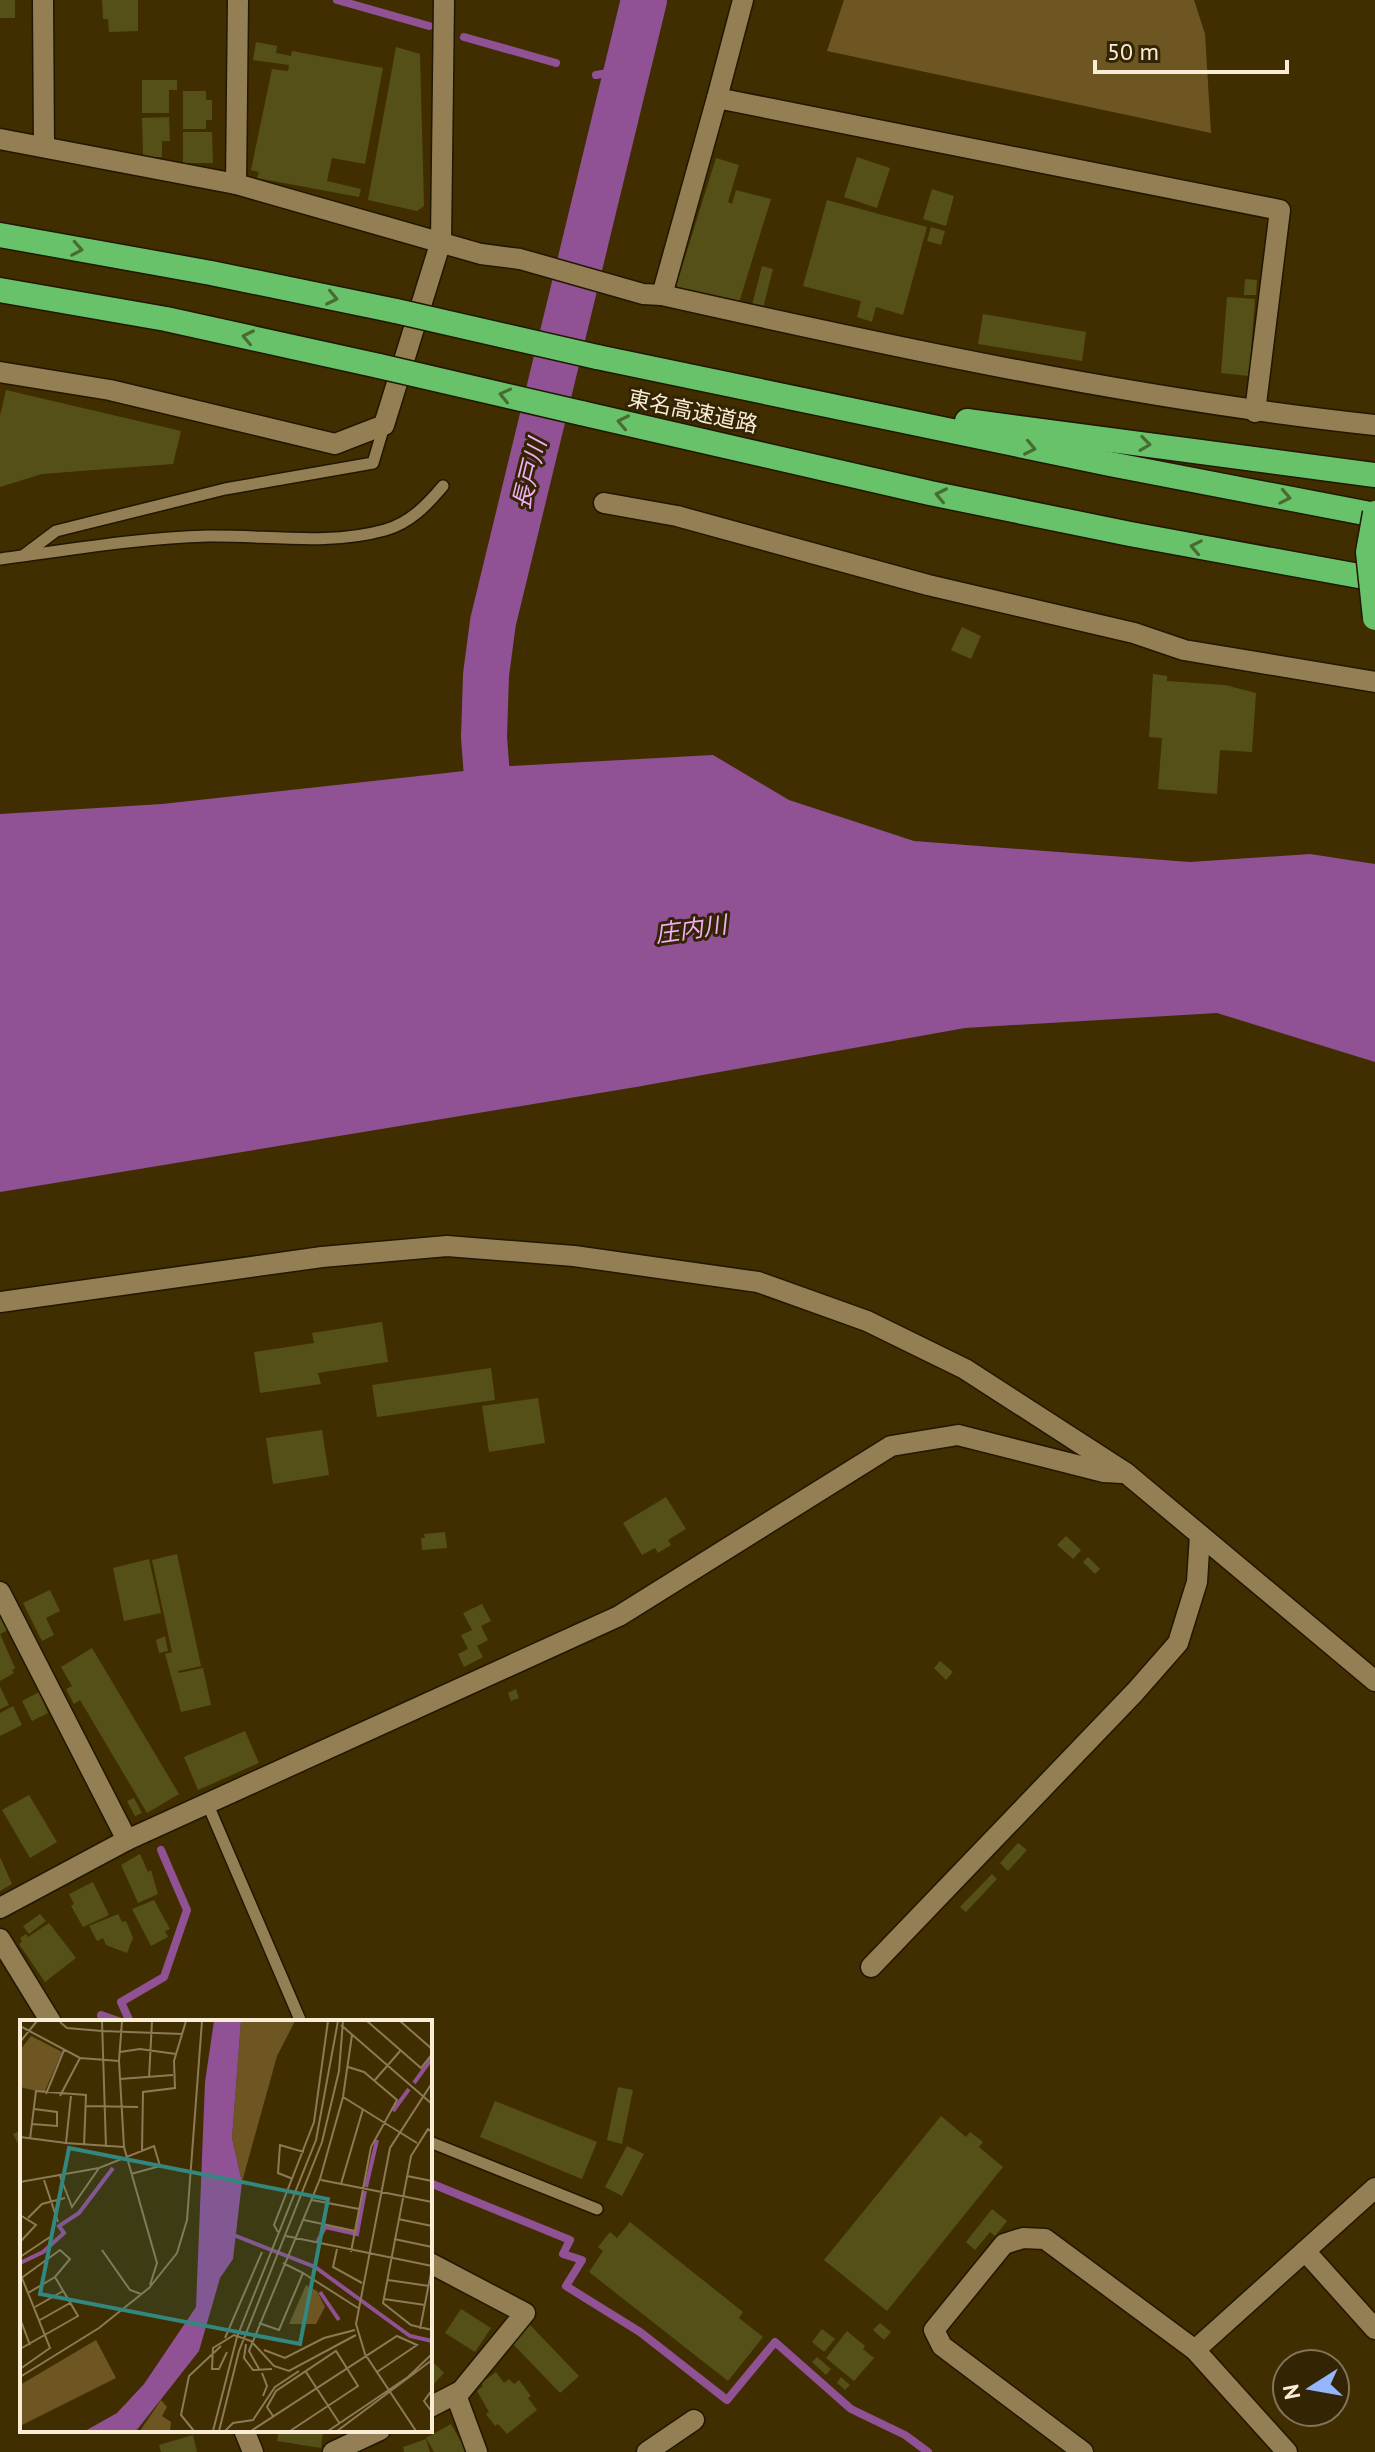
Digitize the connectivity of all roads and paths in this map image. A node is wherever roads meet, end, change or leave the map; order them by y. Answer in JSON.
{"nodes":[{"id":1,"x":43,"y":0,"type":"edge"},
{"id":2,"x":238,"y":0,"type":"edge"},
{"id":3,"x":444,"y":0,"type":"edge"},
{"id":4,"x":743,"y":0,"type":"edge"},
{"id":5,"x":717,"y":98,"type":"junction"},
{"id":6,"x":0,"y":139,"type":"edge"},
{"id":7,"x":44,"y":147,"type":"junction"},
{"id":8,"x":236,"y":184,"type":"junction"},
{"id":9,"x":0,"y":235,"type":"edge"},
{"id":10,"x":441,"y":241,"type":"junction"},
{"id":11,"x":0,"y":290,"type":"edge"},
{"id":12,"x":653,"y":295,"type":"junction"},
{"id":13,"x":0,"y":372,"type":"edge"},
{"id":14,"x":696,"y":379,"type":"junction"},
{"id":15,"x":1255,"y":412,"type":"junction"},
{"id":16,"x":384,"y":425,"type":"junction"},
{"id":17,"x":1375,"y":425,"type":"edge"},
{"id":18,"x":1375,"y":475,"type":"edge"},
{"id":19,"x":443,"y":486,"type":"dead end"},
{"id":20,"x":604,"y":503,"type":"dead end"},
{"id":21,"x":1375,"y":514,"type":"edge"},
{"id":22,"x":23,"y":556,"type":"junction"},
{"id":23,"x":0,"y":559,"type":"edge"},
{"id":24,"x":1273,"y":562,"type":"junction"},
{"id":25,"x":1375,"y":579,"type":"edge"},
{"id":26,"x":1375,"y":596,"type":"edge"},
{"id":27,"x":1375,"y":618,"type":"edge"},
{"id":28,"x":1375,"y":682,"type":"edge"},
{"id":29,"x":0,"y":1302,"type":"edge"},
{"id":30,"x":1126,"y":1473,"type":"junction"},
{"id":31,"x":1200,"y":1535,"type":"junction"},
{"id":32,"x":0,"y":1592,"type":"edge"},
{"id":33,"x":1375,"y":1681,"type":"edge"},
{"id":34,"x":208,"y":1805,"type":"junction"},
{"id":35,"x":127,"y":1840,"type":"junction"},
{"id":36,"x":0,"y":1908,"type":"edge"},
{"id":37,"x":0,"y":1939,"type":"edge"},
{"id":38,"x":871,"y":1967,"type":"dead end"},
{"id":39,"x":50,"y":2020,"type":"edge"},
{"id":40,"x":300,"y":2020,"type":"edge"},
{"id":41,"x":432,"y":2143,"type":"edge"},
{"id":42,"x":1375,"y":2188,"type":"edge"},
{"id":43,"x":597,"y":2209,"type":"dead end"},
{"id":44,"x":1305,"y":2251,"type":"junction"},
{"id":45,"x":432,"y":2264,"type":"edge"},
{"id":46,"x":1375,"y":2329,"type":"edge"},
{"id":47,"x":1195,"y":2350,"type":"junction"},
{"id":48,"x":456,"y":2395,"type":"junction"},
{"id":49,"x":432,"y":2406,"type":"edge"},
{"id":50,"x":694,"y":2420,"type":"dead end"},
{"id":51,"x":245,"y":2432,"type":"edge"},
{"id":52,"x":376,"y":2432,"type":"edge"},
{"id":53,"x":253,"y":2452,"type":"edge"},
{"id":54,"x":333,"y":2452,"type":"edge"},
{"id":55,"x":477,"y":2452,"type":"edge"},
{"id":56,"x":647,"y":2452,"type":"edge"},
{"id":57,"x":1083,"y":2452,"type":"edge"},
{"id":58,"x":1287,"y":2452,"type":"edge"}],
"edges":[{"from":1,"to":7,"type":"street"},
{"from":2,"to":8,"type":"street"},
{"from":3,"to":10,"type":"street"},
{"from":4,"to":5,"type":"street"},
{"from":5,"to":12,"type":"street"},
{"from":5,"to":15,"type":"street"},
{"from":6,"to":7,"type":"street"},
{"from":7,"to":8,"type":"street"},
{"from":8,"to":10,"type":"street"},
{"from":9,"to":14,"type":"highway","name":"東名高速道路","one_way":true,"bridge":true},
{"from":10,"to":12,"type":"street"},
{"from":10,"to":16,"type":"street"},
{"from":24,"to":11,"type":"highway","name":"東名高速道路","one_way":true,"bridge":true},
{"from":12,"to":15,"type":"street"},
{"from":13,"to":16,"type":"street"},
{"from":14,"to":18,"type":"highway","one_way":true},
{"from":14,"to":21,"type":"highway","name":"東名高速道路","one_way":true},
{"from":15,"to":17,"type":"street"},
{"from":16,"to":22,"type":"lane"},
{"from":19,"to":22,"type":"lane"},
{"from":20,"to":28,"type":"street"},
{"from":21,"to":27,"type":"highway","bridge":true},
{"from":22,"to":23,"type":"lane"},
{"from":24,"to":25,"type":"highway","name":"東名高速道路"},
{"from":24,"to":26,"type":"highway"},
{"from":29,"to":30,"type":"street"},
{"from":30,"to":31,"type":"street"},
{"from":30,"to":34,"type":"street"},
{"from":31,"to":33,"type":"street"},
{"from":31,"to":38,"type":"street"},
{"from":32,"to":35,"type":"street"},
{"from":34,"to":35,"type":"street"},
{"from":34,"to":40,"type":"lane"},
{"from":35,"to":36,"type":"street"},
{"from":37,"to":39,"type":"street"},
{"from":41,"to":43,"type":"lane"},
{"from":42,"to":44,"type":"street"},
{"from":44,"to":46,"type":"street"},
{"from":44,"to":47,"type":"street"},
{"from":45,"to":48,"type":"street"},
{"from":47,"to":57,"type":"street"},
{"from":47,"to":58,"type":"street"},
{"from":48,"to":49,"type":"street"},
{"from":48,"to":55,"type":"street"},
{"from":50,"to":56,"type":"street"},
{"from":51,"to":53,"type":"street"},
{"from":52,"to":54,"type":"street"}]}
